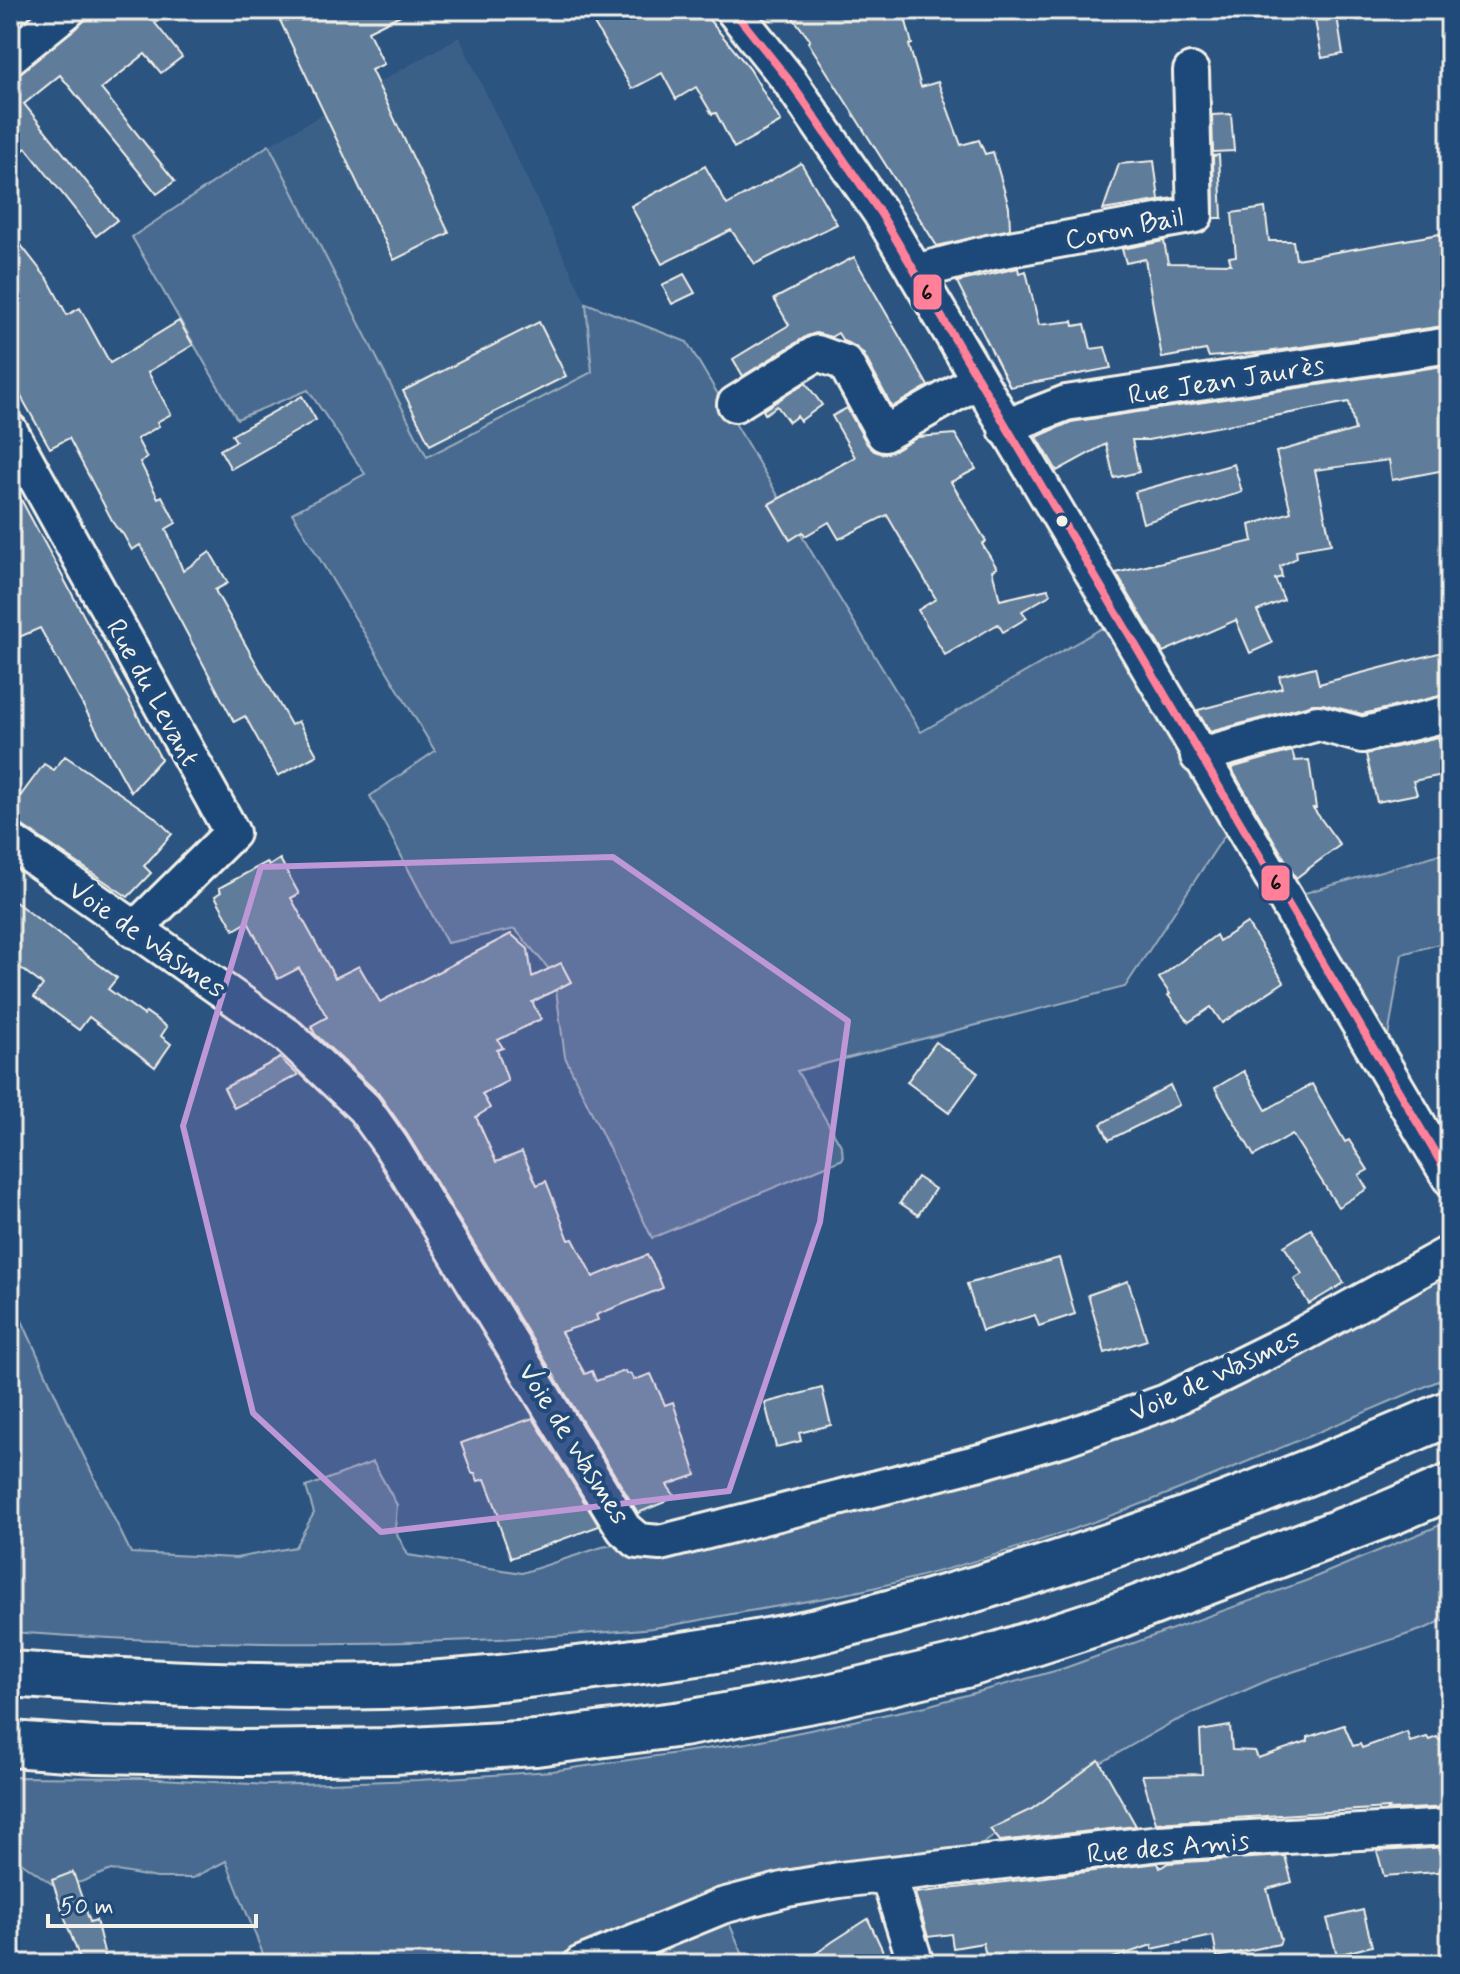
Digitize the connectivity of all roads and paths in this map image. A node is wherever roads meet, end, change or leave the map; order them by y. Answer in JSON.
{"nodes":[{"id":1,"x":68,"y":10,"type":"edge"},
{"id":2,"x":733,"y":10,"type":"edge"},
{"id":3,"x":10,"y":57,"type":"edge"},
{"id":4,"x":1191,"y":71,"type":"dead end"},
{"id":5,"x":915,"y":272,"type":"junction"},
{"id":6,"x":1450,"y":345,"type":"edge"},
{"id":7,"x":977,"y":381,"type":"junction"},
{"id":8,"x":735,"y":404,"type":"dead end"},
{"id":9,"x":1006,"y":429,"type":"junction"},
{"id":10,"x":10,"y":431,"type":"edge"},
{"id":11,"x":1450,"y":713,"type":"edge"},
{"id":12,"x":1198,"y":756,"type":"junction"},
{"id":13,"x":10,"y":841,"type":"edge"},
{"id":14,"x":134,"y":930,"type":"junction"},
{"id":15,"x":1450,"y":1178,"type":"edge"},
{"id":16,"x":1450,"y":1253,"type":"edge"},
{"id":17,"x":1450,"y":1413,"type":"edge"},
{"id":18,"x":1450,"y":1487,"type":"edge"},
{"id":19,"x":10,"y":1674,"type":"edge"},
{"id":20,"x":10,"y":1744,"type":"edge"},
{"id":21,"x":1450,"y":1827,"type":"edge"},
{"id":22,"x":888,"y":1876,"type":"junction"},
{"id":23,"x":581,"y":1964,"type":"edge"},
{"id":24,"x":916,"y":1964,"type":"edge"}],
"edges":[{"from":1,"to":3,"type":"street"},
{"from":2,"to":5,"type":"street"},
{"from":4,"to":5,"type":"street","name":"Coron Bail"},
{"from":5,"to":7,"type":"street"},
{"from":6,"to":9,"type":"street","name":"Rue Jean Jaurès"},
{"from":7,"to":8,"type":"street"},
{"from":7,"to":9,"type":"street"},
{"from":9,"to":12,"type":"street"},
{"from":10,"to":14,"type":"street","name":"Rue du Levant"},
{"from":11,"to":12,"type":"street"},
{"from":12,"to":15,"type":"street"},
{"from":13,"to":14,"type":"street","name":"Voie de Wasmes"},
{"from":14,"to":16,"type":"street","name":"Voie de Wasmes"},
{"from":17,"to":19,"type":"highway"},
{"from":18,"to":20,"type":"highway"},
{"from":21,"to":22,"type":"street","name":"Rue des Amis"},
{"from":22,"to":23,"type":"street","name":"Rue des Amis"},
{"from":22,"to":24,"type":"street"}]}
